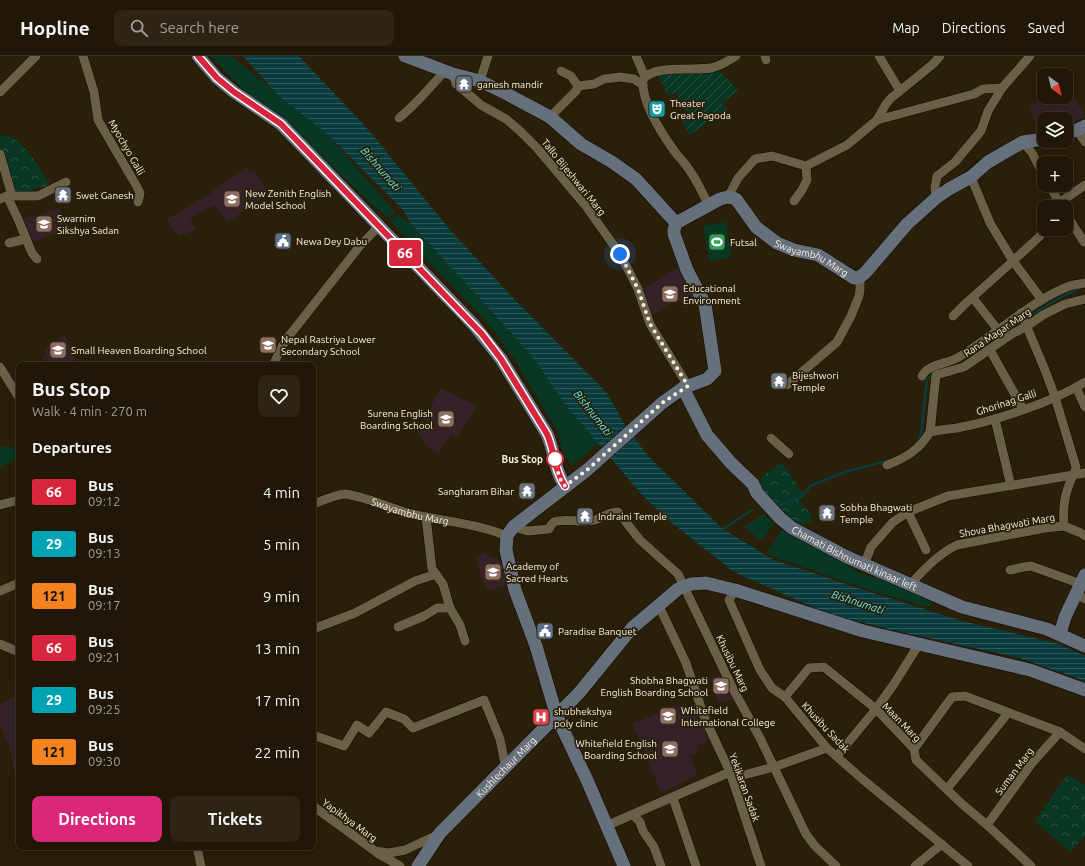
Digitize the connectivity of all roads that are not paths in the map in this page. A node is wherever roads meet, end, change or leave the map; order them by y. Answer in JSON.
{"nodes":[{"id":1,"x":36,"y":56,"type":"edge"},
{"id":2,"x":83,"y":56,"type":"edge"},
{"id":3,"x":198,"y":56,"type":"edge"},
{"id":4,"x":405,"y":56,"type":"edge"},
{"id":5,"x":488,"y":56,"type":"edge"},
{"id":6,"x":636,"y":56,"type":"edge"},
{"id":7,"x":736,"y":56,"type":"edge"},
{"id":8,"x":879,"y":56,"type":"edge"},
{"id":9,"x":940,"y":56,"type":"edge"},
{"id":10,"x":1030,"y":56,"type":"edge"},
{"id":11,"x":724,"y":60,"type":"edge"},
{"id":12,"x":561,"y":71,"type":"dead end"},
{"id":13,"x":449,"y":72,"type":"junction"},
{"id":14,"x":480,"y":81,"type":"junction"},
{"id":15,"x":644,"y":81,"type":"junction"},
{"id":16,"x":578,"y":86,"type":"junction"},
{"id":17,"x":1002,"y":88,"type":"junction"},
{"id":18,"x":900,"y":91,"type":"junction"},
{"id":19,"x":0,"y":92,"type":"edge"},
{"id":20,"x":550,"y":117,"type":"junction"},
{"id":21,"x":399,"y":118,"type":"dead end"},
{"id":22,"x":877,"y":120,"type":"junction"},
{"id":23,"x":1076,"y":130,"type":"edge"},
{"id":24,"x":1037,"y":140,"type":"edge"},
{"id":25,"x":1023,"y":142,"type":"junction"},
{"id":26,"x":1085,"y":142,"type":"edge"},
{"id":27,"x":0,"y":154,"type":"edge"},
{"id":28,"x":1037,"y":163,"type":"edge"},
{"id":29,"x":806,"y":166,"type":"junction"},
{"id":30,"x":971,"y":177,"type":"junction"},
{"id":31,"x":66,"y":182,"type":"dead end"},
{"id":32,"x":1085,"y":185,"type":"edge"},
{"id":33,"x":6,"y":197,"type":"edge"},
{"id":34,"x":728,"y":197,"type":"junction"},
{"id":35,"x":936,"y":198,"type":"junction"},
{"id":36,"x":1066,"y":200,"type":"edge"},
{"id":37,"x":794,"y":201,"type":"dead end"},
{"id":38,"x":138,"y":202,"type":"dead end"},
{"id":39,"x":704,"y":208,"type":"junction"},
{"id":40,"x":676,"y":222,"type":"junction"},
{"id":41,"x":1073,"y":225,"type":"edge"},
{"id":42,"x":379,"y":226,"type":"junction"},
{"id":43,"x":1040,"y":236,"type":"edge"},
{"id":44,"x":26,"y":238,"type":"junction"},
{"id":45,"x":1084,"y":242,"type":"dead end"},
{"id":46,"x":9,"y":243,"type":"dead end"},
{"id":47,"x":37,"y":259,"type":"dead end"},
{"id":48,"x":1013,"y":261,"type":"junction"},
{"id":49,"x":860,"y":277,"type":"junction"},
{"id":50,"x":1085,"y":283,"type":"edge"},
{"id":51,"x":972,"y":298,"type":"junction"},
{"id":52,"x":1085,"y":299,"type":"edge"},
{"id":53,"x":1042,"y":300,"type":"junction"},
{"id":54,"x":1021,"y":313,"type":"junction"},
{"id":55,"x":953,"y":316,"type":"dead end"},
{"id":56,"x":1027,"y":326,"type":"junction"},
{"id":57,"x":998,"y":330,"type":"junction"},
{"id":58,"x":990,"y":350,"type":"junction"},
{"id":59,"x":274,"y":362,"type":"edge"},
{"id":60,"x":0,"y":367,"type":"edge"},
{"id":61,"x":922,"y":376,"type":"dead end"},
{"id":62,"x":1085,"y":382,"type":"edge"},
{"id":63,"x":787,"y":385,"type":"dead end"},
{"id":64,"x":685,"y":387,"type":"junction"},
{"id":65,"x":1076,"y":387,"type":"junction"},
{"id":66,"x":16,"y":393,"type":"edge"},
{"id":67,"x":1056,"y":397,"type":"junction"},
{"id":68,"x":1085,"y":407,"type":"edge"},
{"id":69,"x":1023,"y":409,"type":"junction"},
{"id":70,"x":995,"y":418,"type":"junction"},
{"id":71,"x":930,"y":432,"type":"junction"},
{"id":72,"x":771,"y":438,"type":"dead end"},
{"id":73,"x":789,"y":454,"type":"dead end"},
{"id":74,"x":887,"y":465,"type":"dead end"},
{"id":75,"x":1085,"y":473,"type":"edge"},
{"id":76,"x":1075,"y":474,"type":"junction"},
{"id":77,"x":565,"y":486,"type":"junction"},
{"id":78,"x":1011,"y":486,"type":"junction"},
{"id":79,"x":16,"y":501,"type":"edge"},
{"id":80,"x":316,"y":503,"type":"edge"},
{"id":81,"x":0,"y":505,"type":"edge"},
{"id":82,"x":908,"y":512,"type":"junction"},
{"id":83,"x":426,"y":517,"type":"junction"},
{"id":84,"x":1064,"y":526,"type":"junction"},
{"id":85,"x":510,"y":531,"type":"junction"},
{"id":86,"x":1085,"y":536,"type":"edge"},
{"id":87,"x":926,"y":550,"type":"dead end"},
{"id":88,"x":864,"y":565,"type":"junction"},
{"id":89,"x":1010,"y":570,"type":"dead end"},
{"id":90,"x":436,"y":574,"type":"junction"},
{"id":91,"x":914,"y":580,"type":"junction"},
{"id":92,"x":16,"y":584,"type":"edge"},
{"id":93,"x":683,"y":587,"type":"junction"},
{"id":94,"x":1082,"y":588,"type":"edge"},
{"id":95,"x":735,"y":590,"type":"junction"},
{"id":96,"x":0,"y":591,"type":"edge"},
{"id":97,"x":659,"y":606,"type":"junction"},
{"id":98,"x":450,"y":608,"type":"junction"},
{"id":99,"x":398,"y":627,"type":"dead end"},
{"id":100,"x":316,"y":628,"type":"edge"},
{"id":101,"x":1060,"y":634,"type":"junction"},
{"id":102,"x":465,"y":641,"type":"dead end"},
{"id":103,"x":0,"y":644,"type":"edge"},
{"id":104,"x":919,"y":644,"type":"junction"},
{"id":105,"x":1085,"y":646,"type":"edge"},
{"id":106,"x":16,"y":651,"type":"edge"},
{"id":107,"x":1085,"y":690,"type":"edge"},
{"id":108,"x":785,"y":697,"type":"junction"},
{"id":109,"x":876,"y":710,"type":"junction"},
{"id":110,"x":1008,"y":713,"type":"junction"},
{"id":111,"x":557,"y":716,"type":"junction"},
{"id":112,"x":1060,"y":732,"type":"junction"},
{"id":113,"x":316,"y":736,"type":"edge"},
{"id":114,"x":827,"y":748,"type":"junction"},
{"id":115,"x":914,"y":749,"type":"junction"},
{"id":116,"x":1085,"y":749,"type":"edge"},
{"id":117,"x":837,"y":756,"type":"junction"},
{"id":118,"x":507,"y":767,"type":"junction"},
{"id":119,"x":774,"y":767,"type":"junction"},
{"id":120,"x":731,"y":775,"type":"junction"},
{"id":121,"x":947,"y":789,"type":"junction"},
{"id":122,"x":673,"y":798,"type":"junction"},
{"id":123,"x":316,"y":808,"type":"edge"},
{"id":124,"x":634,"y":815,"type":"junction"},
{"id":125,"x":987,"y":825,"type":"junction"},
{"id":126,"x":606,"y":826,"type":"junction"},
{"id":127,"x":440,"y":833,"type":"junction"},
{"id":128,"x":942,"y":844,"type":"junction"},
{"id":129,"x":198,"y":850,"type":"edge"},
{"id":130,"x":375,"y":851,"type":"junction"},
{"id":131,"x":201,"y":866,"type":"edge"},
{"id":132,"x":400,"y":866,"type":"edge"},
{"id":133,"x":418,"y":866,"type":"edge"},
{"id":134,"x":624,"y":866,"type":"edge"},
{"id":135,"x":661,"y":866,"type":"edge"},
{"id":136,"x":696,"y":866,"type":"edge"},
{"id":137,"x":761,"y":866,"type":"edge"},
{"id":138,"x":836,"y":866,"type":"edge"},
{"id":139,"x":915,"y":866,"type":"edge"},
{"id":140,"x":968,"y":866,"type":"edge"},
{"id":141,"x":1031,"y":866,"type":"edge"}],
"edges":[{"from":1,"to":19,"type":"street"},
{"from":2,"to":38,"type":"street","name":"Myochyo Galli"},
{"from":3,"to":42,"type":"main road"},
{"from":4,"to":13,"type":"main road"},
{"from":5,"to":14,"type":"street"},
{"from":6,"to":15,"type":"street"},
{"from":7,"to":11,"type":"street"},
{"from":8,"to":18,"type":"street"},
{"from":9,"to":18,"type":"street"},
{"from":10,"to":17,"type":"street"},
{"from":11,"to":15,"type":"street"},
{"from":12,"to":16,"type":"street"},
{"from":13,"to":14,"type":"main road"},
{"from":13,"to":21,"type":"street"},
{"from":13,"to":64,"type":"street","name":"Tallo Bijeshwari Marg"},
{"from":14,"to":20,"type":"main road"},
{"from":15,"to":16,"type":"street"},
{"from":15,"to":39,"type":"street"},
{"from":16,"to":20,"type":"street"},
{"from":17,"to":22,"type":"street"},
{"from":17,"to":35,"type":"street"},
{"from":18,"to":22,"type":"street"},
{"from":20,"to":40,"type":"main road"},
{"from":22,"to":29,"type":"street"},
{"from":23,"to":26,"type":"street"},
{"from":24,"to":25,"type":"main road","name":"Swayambhu Marg"},
{"from":25,"to":28,"type":"street"},
{"from":25,"to":30,"type":"main road","name":"Swayambhu Marg"},
{"from":27,"to":33,"type":"street"},
{"from":29,"to":34,"type":"street"},
{"from":29,"to":37,"type":"street"},
{"from":30,"to":35,"type":"main road","name":"Swayambhu Marg"},
{"from":30,"to":48,"type":"street"},
{"from":31,"to":33,"type":"street"},
{"from":32,"to":36,"type":"street"},
{"from":33,"to":44,"type":"street"},
{"from":34,"to":39,"type":"main road"},
{"from":34,"to":49,"type":"main road","name":"Swayambhu Marg"},
{"from":35,"to":49,"type":"main road","name":"Swayambhu Marg"},
{"from":39,"to":40,"type":"main road"},
{"from":40,"to":64,"type":"main road"},
{"from":41,"to":45,"type":"street"},
{"from":42,"to":59,"type":"street"},
{"from":42,"to":77,"type":"main road"},
{"from":43,"to":48,"type":"street"},
{"from":44,"to":46,"type":"street"},
{"from":44,"to":47,"type":"street"},
{"from":48,"to":51,"type":"street"},
{"from":48,"to":53,"type":"street"},
{"from":49,"to":63,"type":"street"},
{"from":50,"to":53,"type":"street"},
{"from":51,"to":55,"type":"street"},
{"from":51,"to":57,"type":"street"},
{"from":52,"to":56,"type":"street","name":"Rana Magar Marg"},
{"from":53,"to":54,"type":"street"},
{"from":54,"to":56,"type":"street"},
{"from":54,"to":57,"type":"street"},
{"from":56,"to":58,"type":"street","name":"Rana Magar Marg"},
{"from":56,"to":67,"type":"street"},
{"from":57,"to":61,"type":"street"},
{"from":58,"to":69,"type":"street"},
{"from":58,"to":71,"type":"street","name":"Rana Magar Marg"},
{"from":60,"to":66,"type":"street"},
{"from":62,"to":65,"type":"street","name":"Ghorinag Galli"},
{"from":64,"to":77,"type":"main road"},
{"from":64,"to":88,"type":"main road","name":"Chamati Bishnumati kinaar left"},
{"from":65,"to":67,"type":"street","name":"Ghorinag Galli"},
{"from":65,"to":68,"type":"street"},
{"from":67,"to":69,"type":"street","name":"Ghorinag Galli"},
{"from":67,"to":76,"type":"street"},
{"from":69,"to":70,"type":"street","name":"Ghorinag Galli"},
{"from":70,"to":71,"type":"street","name":"Ghorinag Galli"},
{"from":70,"to":78,"type":"street"},
{"from":71,"to":74,"type":"street"},
{"from":72,"to":73,"type":"street"},
{"from":75,"to":76,"type":"street"},
{"from":76,"to":78,"type":"street"},
{"from":76,"to":84,"type":"street"},
{"from":77,"to":85,"type":"main road"},
{"from":78,"to":82,"type":"street"},
{"from":79,"to":81,"type":"street"},
{"from":80,"to":83,"type":"street","name":"Swayambhu Marg"},
{"from":82,"to":87,"type":"street"},
{"from":82,"to":88,"type":"street"},
{"from":83,"to":85,"type":"street","name":"Swayambhu Marg"},
{"from":83,"to":90,"type":"street"},
{"from":84,"to":86,"type":"street","name":"Shova Bhagwati Marg"},
{"from":84,"to":91,"type":"street","name":"Shova Bhagwati Marg"},
{"from":85,"to":93,"type":"street","name":"Swayambhu Marg"},
{"from":85,"to":111,"type":"main road"},
{"from":88,"to":91,"type":"main road","name":"Chamati Bishnumati kinaar left"},
{"from":89,"to":94,"type":"street"},
{"from":90,"to":98,"type":"street"},
{"from":90,"to":100,"type":"street"},
{"from":91,"to":101,"type":"main road","name":"Chamati Bishnumati kinaar left"},
{"from":92,"to":96,"type":"street"},
{"from":93,"to":95,"type":"main road"},
{"from":93,"to":97,"type":"main road","name":"Kushlechaur Marg"},
{"from":93,"to":119,"type":"street","name":"Khusibu Marg"},
{"from":94,"to":101,"type":"main road"},
{"from":95,"to":104,"type":"main road"},
{"from":95,"to":108,"type":"street","name":"Khusibu Sadak"},
{"from":97,"to":111,"type":"main road","name":"Kushlechaur Marg"},
{"from":97,"to":120,"type":"street","name":"Yekikaran Sadak"},
{"from":98,"to":99,"type":"street"},
{"from":98,"to":102,"type":"street"},
{"from":101,"to":105,"type":"main road","name":"Chamati Bishnumati kinaar left"},
{"from":103,"to":106,"type":"street"},
{"from":104,"to":107,"type":"main road"},
{"from":104,"to":109,"type":"street"},
{"from":108,"to":109,"type":"street","name":"Maan Marg"},
{"from":108,"to":114,"type":"street","name":"Khusibu Sadak"},
{"from":109,"to":115,"type":"street","name":"Maan Marg"},
{"from":109,"to":117,"type":"street"},
{"from":110,"to":112,"type":"street"},
{"from":110,"to":115,"type":"street"},
{"from":110,"to":121,"type":"street"},
{"from":111,"to":118,"type":"main road","name":"Kushlechaur Marg"},
{"from":111,"to":126,"type":"main road"},
{"from":112,"to":116,"type":"street"},
{"from":112,"to":125,"type":"street","name":"Suman Marg"},
{"from":113,"to":118,"type":"street"},
{"from":114,"to":117,"type":"street","name":"Khusibu Sadak"},
{"from":114,"to":119,"type":"street"},
{"from":115,"to":121,"type":"street","name":"Maan Marg"},
{"from":117,"to":128,"type":"street","name":"Khusibu Sadak"},
{"from":118,"to":127,"type":"main road","name":"Kushlechaur Marg"},
{"from":119,"to":120,"type":"street"},
{"from":119,"to":138,"type":"street","name":"Khusibu Marg"},
{"from":120,"to":122,"type":"street"},
{"from":120,"to":137,"type":"street","name":"Yekikaran Sadak"},
{"from":121,"to":125,"type":"street","name":"Maan Marg"},
{"from":122,"to":124,"type":"street"},
{"from":122,"to":136,"type":"street"},
{"from":123,"to":130,"type":"street","name":"Yapikhya Marg"},
{"from":124,"to":126,"type":"street"},
{"from":124,"to":135,"type":"street"},
{"from":125,"to":141,"type":"street","name":"Maan Marg"},
{"from":126,"to":134,"type":"main road"},
{"from":127,"to":130,"type":"street","name":"Yapikhya Marg"},
{"from":127,"to":133,"type":"main road","name":"Kushlechaur Marg"},
{"from":128,"to":139,"type":"street"},
{"from":128,"to":140,"type":"street","name":"Khusibu Sadak"},
{"from":129,"to":131,"type":"street"},
{"from":130,"to":132,"type":"street","name":"Yapikhya Marg"}]}
